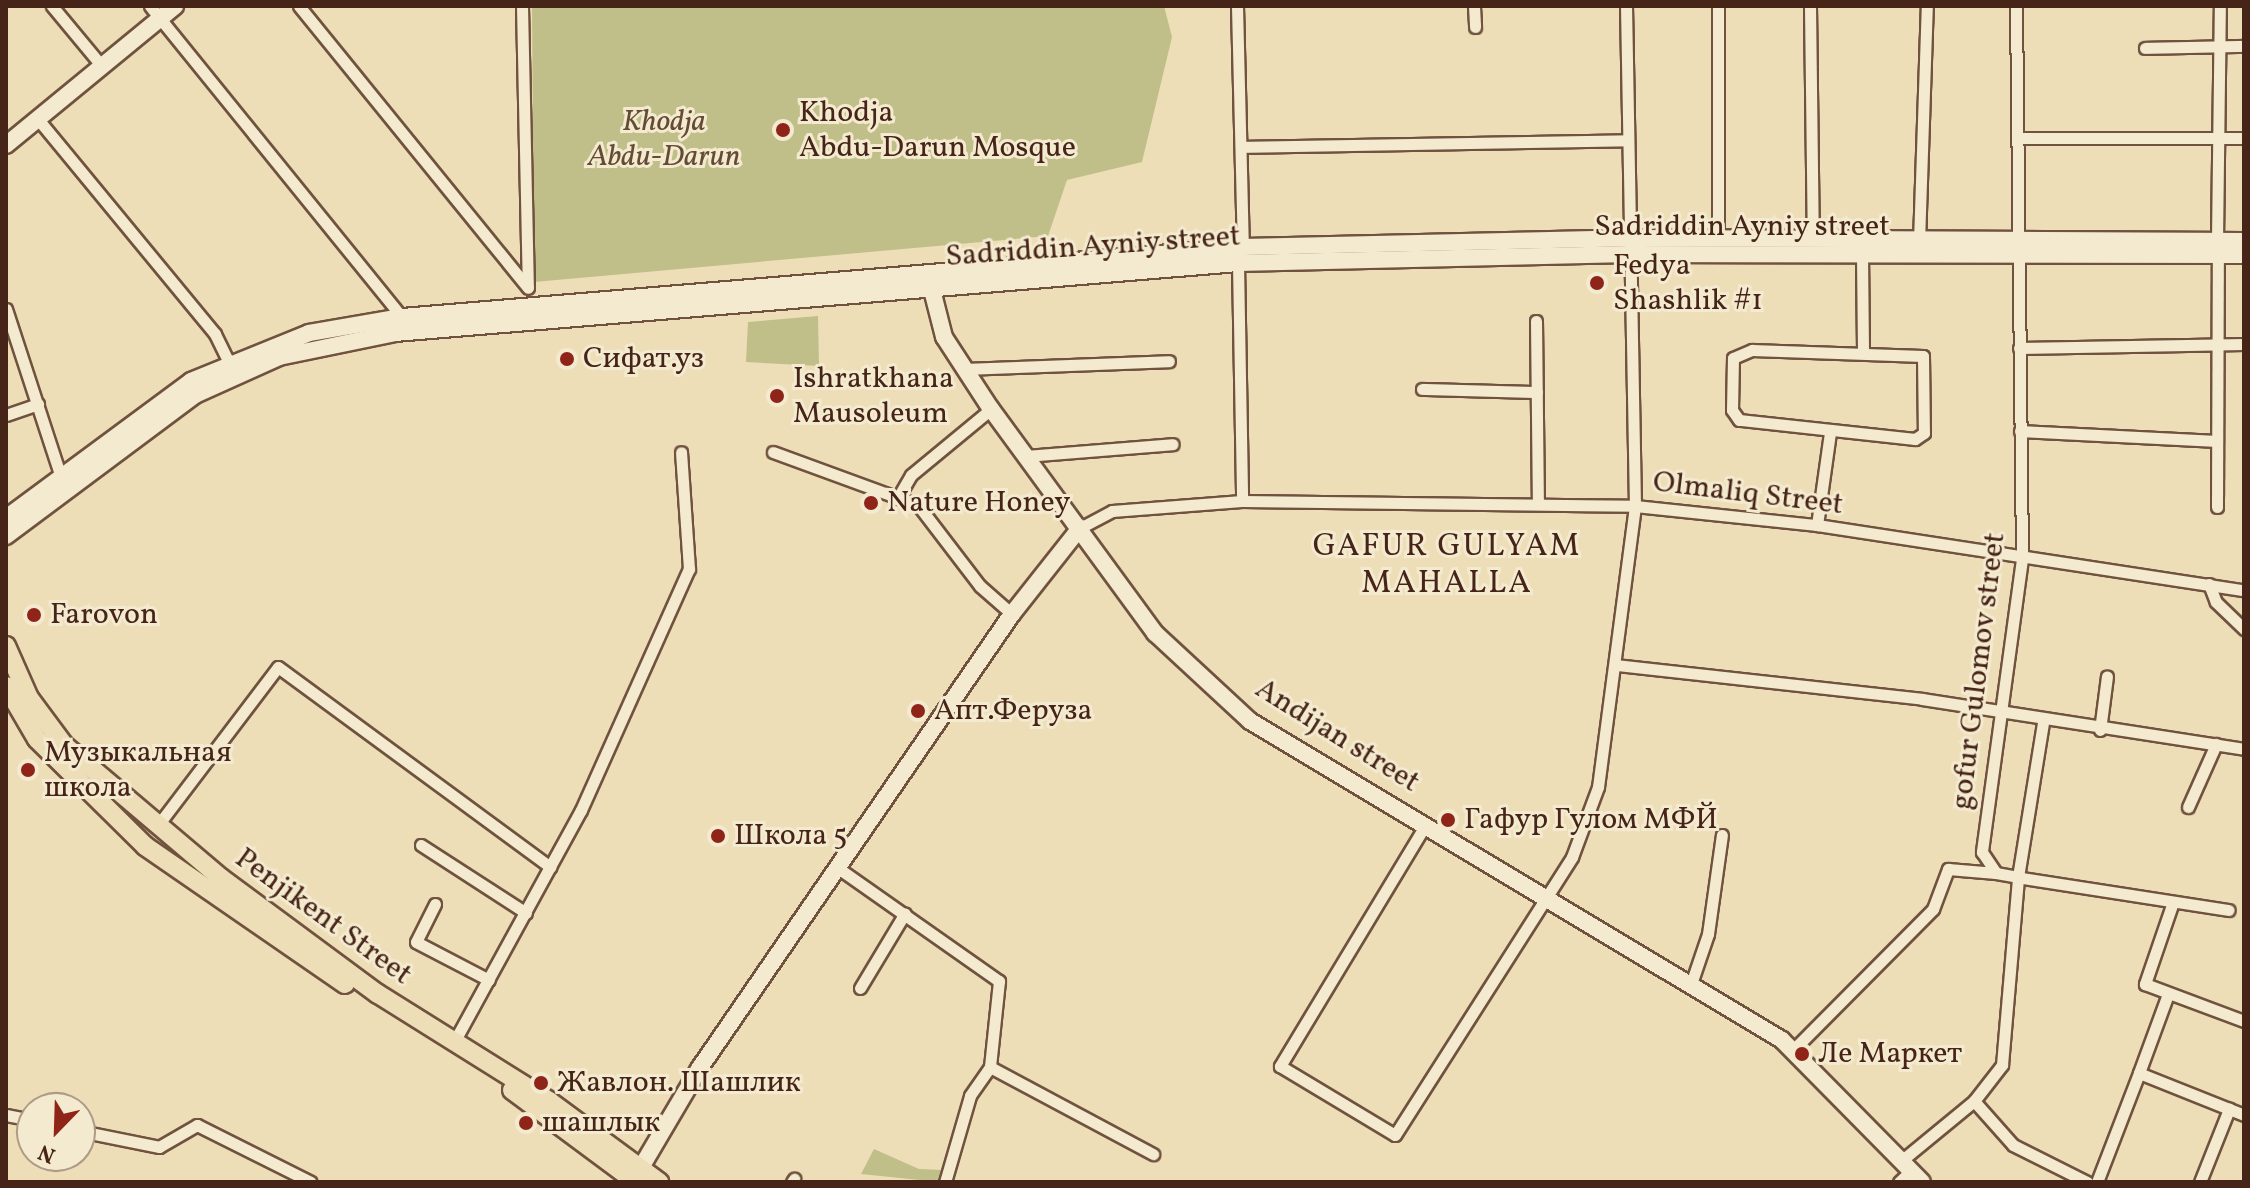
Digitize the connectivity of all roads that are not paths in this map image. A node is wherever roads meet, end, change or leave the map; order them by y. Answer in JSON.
{"nodes":[{"id":1,"x":52,"y":6,"type":"edge"},
{"id":2,"x":175,"y":6,"type":"edge"},
{"id":3,"x":299,"y":6,"type":"edge"},
{"id":4,"x":522,"y":6,"type":"edge"},
{"id":5,"x":1237,"y":6,"type":"edge"},
{"id":6,"x":1474,"y":6,"type":"edge"},
{"id":7,"x":1626,"y":6,"type":"edge"},
{"id":8,"x":1718,"y":6,"type":"edge"},
{"id":9,"x":1810,"y":6,"type":"edge"},
{"id":10,"x":1927,"y":6,"type":"edge"},
{"id":11,"x":2016,"y":6,"type":"edge"},
{"id":12,"x":2220,"y":6,"type":"edge"},
{"id":13,"x":155,"y":12,"type":"edge"},
{"id":14,"x":1475,"y":27,"type":"dead end"},
{"id":15,"x":2220,"y":45,"type":"junction"},
{"id":16,"x":2244,"y":46,"type":"edge"},
{"id":17,"x":2145,"y":48,"type":"dead end"},
{"id":18,"x":101,"y":65,"type":"junction"},
{"id":19,"x":37,"y":118,"type":"junction"},
{"id":20,"x":2017,"y":138,"type":"junction"},
{"id":21,"x":2220,"y":138,"type":"junction"},
{"id":22,"x":2244,"y":138,"type":"edge"},
{"id":23,"x":1625,"y":140,"type":"junction"},
{"id":24,"x":6,"y":145,"type":"edge"},
{"id":25,"x":1241,"y":147,"type":"junction"},
{"id":26,"x":1813,"y":238,"type":"junction"},
{"id":27,"x":1718,"y":240,"type":"junction"},
{"id":28,"x":2244,"y":241,"type":"edge"},
{"id":29,"x":1919,"y":242,"type":"junction"},
{"id":30,"x":1629,"y":246,"type":"junction"},
{"id":31,"x":2018,"y":248,"type":"junction"},
{"id":32,"x":2218,"y":248,"type":"junction"},
{"id":33,"x":1862,"y":254,"type":"junction"},
{"id":34,"x":1241,"y":255,"type":"junction"},
{"id":35,"x":2244,"y":255,"type":"edge"},
{"id":36,"x":929,"y":279,"type":"junction"},
{"id":37,"x":528,"y":288,"type":"junction"},
{"id":38,"x":6,"y":309,"type":"edge"},
{"id":39,"x":528,"y":316,"type":"junction"},
{"id":40,"x":402,"y":317,"type":"junction"},
{"id":41,"x":1536,"y":321,"type":"dead end"},
{"id":42,"x":2244,"y":344,"type":"edge"},
{"id":43,"x":2218,"y":345,"type":"junction"},
{"id":44,"x":2019,"y":348,"type":"junction"},
{"id":45,"x":1863,"y":352,"type":"junction"},
{"id":46,"x":1169,"y":361,"type":"dead end"},
{"id":47,"x":229,"y":363,"type":"junction"},
{"id":48,"x":963,"y":369,"type":"junction"},
{"id":49,"x":1422,"y":389,"type":"dead end"},
{"id":50,"x":1537,"y":392,"type":"junction"},
{"id":51,"x":38,"y":404,"type":"junction"},
{"id":52,"x":991,"y":409,"type":"junction"},
{"id":53,"x":6,"y":415,"type":"edge"},
{"id":54,"x":2020,"y":431,"type":"junction"},
{"id":55,"x":1830,"y":432,"type":"junction"},
{"id":56,"x":2217,"y":441,"type":"junction"},
{"id":57,"x":1173,"y":444,"type":"dead end"},
{"id":58,"x":681,"y":452,"type":"dead end"},
{"id":59,"x":773,"y":452,"type":"dead end"},
{"id":60,"x":1025,"y":456,"type":"junction"},
{"id":61,"x":60,"y":474,"type":"junction"},
{"id":62,"x":900,"y":494,"type":"junction"},
{"id":63,"x":1242,"y":501,"type":"junction"},
{"id":64,"x":1538,"y":504,"type":"junction"},
{"id":65,"x":1635,"y":506,"type":"junction"},
{"id":66,"x":2217,"y":507,"type":"dead end"},
{"id":67,"x":6,"y":518,"type":"edge"},
{"id":68,"x":1817,"y":525,"type":"junction"},
{"id":69,"x":1080,"y":528,"type":"junction"},
{"id":70,"x":6,"y":536,"type":"edge"},
{"id":71,"x":2022,"y":559,"type":"junction"},
{"id":72,"x":2209,"y":584,"type":"junction"},
{"id":73,"x":2244,"y":590,"type":"edge"},
{"id":74,"x":1012,"y":614,"type":"junction"},
{"id":75,"x":2244,"y":629,"type":"edge"},
{"id":76,"x":6,"y":646,"type":"edge"},
{"id":77,"x":1616,"y":665,"type":"junction"},
{"id":78,"x":2107,"y":676,"type":"dead end"},
{"id":79,"x":6,"y":686,"type":"edge"},
{"id":80,"x":1999,"y":713,"type":"junction"},
{"id":81,"x":2043,"y":722,"type":"junction"},
{"id":82,"x":2100,"y":730,"type":"junction"},
{"id":83,"x":2216,"y":744,"type":"junction"},
{"id":84,"x":2244,"y":749,"type":"edge"},
{"id":85,"x":122,"y":795,"type":"junction"},
{"id":86,"x":2188,"y":807,"type":"dead end"},
{"id":87,"x":107,"y":812,"type":"junction"},
{"id":88,"x":1426,"y":824,"type":"junction"},
{"id":89,"x":158,"y":825,"type":"junction"},
{"id":90,"x":1722,"y":835,"type":"dead end"},
{"id":91,"x":421,"y":845,"type":"dead end"},
{"id":92,"x":550,"y":867,"type":"junction"},
{"id":93,"x":838,"y":868,"type":"junction"},
{"id":94,"x":1996,"y":873,"type":"junction"},
{"id":95,"x":2020,"y":877,"type":"junction"},
{"id":96,"x":1544,"y":894,"type":"junction"},
{"id":97,"x":2173,"y":902,"type":"junction"},
{"id":98,"x":435,"y":904,"type":"dead end"},
{"id":99,"x":2229,"y":910,"type":"dead end"},
{"id":100,"x":526,"y":913,"type":"junction"},
{"id":101,"x":905,"y":913,"type":"junction"},
{"id":102,"x":489,"y":980,"type":"junction"},
{"id":103,"x":1691,"y":984,"type":"junction"},
{"id":104,"x":860,"y":988,"type":"dead end"},
{"id":105,"x":2168,"y":994,"type":"junction"},
{"id":106,"x":2244,"y":1021,"type":"edge"},
{"id":107,"x":454,"y":1042,"type":"junction"},
{"id":108,"x":1793,"y":1050,"type":"junction"},
{"id":109,"x":990,"y":1067,"type":"junction"},
{"id":110,"x":2139,"y":1073,"type":"junction"},
{"id":111,"x":1974,"y":1101,"type":"junction"},
{"id":112,"x":2229,"y":1109,"type":"junction"},
{"id":113,"x":2244,"y":1115,"type":"edge"},
{"id":114,"x":96,"y":1134,"type":"edge"},
{"id":115,"x":1153,"y":1154,"type":"dead end"},
{"id":116,"x":1908,"y":1174,"type":"edge"},
{"id":117,"x":635,"y":1178,"type":"edge"},
{"id":118,"x":311,"y":1182,"type":"edge"},
{"id":119,"x":659,"y":1182,"type":"edge"},
{"id":120,"x":945,"y":1182,"type":"edge"},
{"id":121,"x":2087,"y":1182,"type":"edge"},
{"id":122,"x":2097,"y":1182,"type":"edge"},
{"id":123,"x":2200,"y":1182,"type":"edge"}],
"edges":[{"from":1,"to":18,"type":"street"},
{"from":2,"to":13,"type":"main road"},
{"from":3,"to":37,"type":"street"},
{"from":4,"to":37,"type":"street"},
{"from":5,"to":25,"type":"street"},
{"from":6,"to":14,"type":"street"},
{"from":7,"to":23,"type":"street"},
{"from":8,"to":27,"type":"street"},
{"from":9,"to":26,"type":"street"},
{"from":10,"to":29,"type":"street"},
{"from":11,"to":20,"type":"street","name":"gofur Gulomov street"},
{"from":12,"to":15,"type":"street"},
{"from":13,"to":18,"type":"main road"},
{"from":13,"to":40,"type":"street"},
{"from":15,"to":16,"type":"street"},
{"from":15,"to":17,"type":"street"},
{"from":15,"to":21,"type":"street"},
{"from":18,"to":19,"type":"main road"},
{"from":19,"to":24,"type":"main road"},
{"from":19,"to":47,"type":"street"},
{"from":20,"to":21,"type":"street"},
{"from":20,"to":31,"type":"street","name":"gofur Gulomov street"},
{"from":21,"to":22,"type":"street"},
{"from":21,"to":32,"type":"street"},
{"from":23,"to":25,"type":"street"},
{"from":23,"to":30,"type":"street"},
{"from":25,"to":34,"type":"street"},
{"from":26,"to":27,"type":"main road","name":"Sadriddin Ayniy street"},
{"from":26,"to":29,"type":"main road","name":"Sadriddin Ayniy street"},
{"from":27,"to":30,"type":"main road","name":"Sadriddin Ayniy street"},
{"from":28,"to":32,"type":"main road","name":"Sadriddin Ayniy street"},
{"from":29,"to":31,"type":"main road","name":"Sadriddin Ayniy street"},
{"from":30,"to":33,"type":"main road","name":"Sadriddin Ayniy street"},
{"from":30,"to":34,"type":"main road","name":"Sadriddin Ayniy street"},
{"from":30,"to":65,"type":"street"},
{"from":31,"to":32,"type":"main road","name":"Sadriddin Ayniy street"},
{"from":31,"to":33,"type":"main road","name":"Sadriddin Ayniy street"},
{"from":31,"to":44,"type":"street","name":"gofur Gulomov street"},
{"from":32,"to":35,"type":"main road","name":"Sadriddin Ayniy street"},
{"from":32,"to":43,"type":"street"},
{"from":33,"to":45,"type":"street"},
{"from":34,"to":36,"type":"main road","name":"Sadriddin Ayniy street"},
{"from":34,"to":63,"type":"street"},
{"from":36,"to":39,"type":"main road","name":"Sadriddin Ayniy street"},
{"from":36,"to":48,"type":"main road","name":"Andijan street"},
{"from":37,"to":39,"type":"street"},
{"from":38,"to":51,"type":"street"},
{"from":39,"to":40,"type":"main road","name":"Sadriddin Ayniy street"},
{"from":39,"to":70,"type":"main road","name":"Sadriddin Ayniy street"},
{"from":40,"to":47,"type":"main road","name":"Sadriddin Ayniy street"},
{"from":41,"to":50,"type":"street"},
{"from":42,"to":43,"type":"street"},
{"from":43,"to":44,"type":"street"},
{"from":43,"to":56,"type":"street"},
{"from":44,"to":54,"type":"street","name":"gofur Gulomov street"},
{"from":45,"to":55,"type":"street"},
{"from":45,"to":55,"type":"street"},
{"from":46,"to":48,"type":"street"},
{"from":47,"to":61,"type":"main road","name":"Sadriddin Ayniy street"},
{"from":48,"to":52,"type":"main road","name":"Andijan street"},
{"from":49,"to":50,"type":"street"},
{"from":50,"to":64,"type":"street"},
{"from":51,"to":53,"type":"street"},
{"from":51,"to":61,"type":"street"},
{"from":52,"to":60,"type":"main road","name":"Andijan street"},
{"from":52,"to":62,"type":"street"},
{"from":54,"to":56,"type":"street"},
{"from":54,"to":71,"type":"street","name":"gofur Gulomov street"},
{"from":55,"to":68,"type":"street"},
{"from":56,"to":66,"type":"street"},
{"from":57,"to":60,"type":"street"},
{"from":58,"to":92,"type":"street"},
{"from":59,"to":62,"type":"street"},
{"from":60,"to":69,"type":"main road","name":"Andijan street"},
{"from":61,"to":67,"type":"main road","name":"Sadriddin Ayniy street"},
{"from":62,"to":74,"type":"street"},
{"from":63,"to":64,"type":"street","name":"Olmaliq Street"},
{"from":63,"to":69,"type":"street","name":"Olmaliq Street"},
{"from":64,"to":65,"type":"street","name":"Olmaliq Street"},
{"from":65,"to":68,"type":"street","name":"Olmaliq Street"},
{"from":65,"to":77,"type":"street"},
{"from":68,"to":71,"type":"street","name":"Olmaliq Street"},
{"from":69,"to":74,"type":"main road"},
{"from":69,"to":88,"type":"main road","name":"Andijan street"},
{"from":71,"to":72,"type":"street","name":"Olmaliq Street"},
{"from":71,"to":80,"type":"street","name":"gofur Gulomov street"},
{"from":72,"to":73,"type":"street","name":"Olmaliq Street"},
{"from":72,"to":75,"type":"street"},
{"from":74,"to":93,"type":"main road"},
{"from":76,"to":85,"type":"main road","name":"Penjikent Street"},
{"from":77,"to":80,"type":"street"},
{"from":77,"to":96,"type":"street"},
{"from":78,"to":82,"type":"street"},
{"from":79,"to":87,"type":"main road","name":"Penjikent Street"},
{"from":80,"to":81,"type":"street"},
{"from":80,"to":94,"type":"street","name":"gofur Gulomov street"},
{"from":81,"to":82,"type":"street"},
{"from":81,"to":95,"type":"street"},
{"from":82,"to":83,"type":"street"},
{"from":83,"to":84,"type":"street"},
{"from":83,"to":86,"type":"street"},
{"from":85,"to":87,"type":"main road"},
{"from":85,"to":89,"type":"main road","name":"Penjikent Street"},
{"from":87,"to":117,"type":"main road","name":"Penjikent Street"},
{"from":88,"to":96,"type":"main road","name":"Andijan street"},
{"from":88,"to":96,"type":"street"},
{"from":89,"to":92,"type":"street"},
{"from":89,"to":107,"type":"main road","name":"Penjikent Street"},
{"from":90,"to":103,"type":"street"},
{"from":91,"to":100,"type":"street"},
{"from":92,"to":100,"type":"street"},
{"from":93,"to":101,"type":"street"},
{"from":93,"to":117,"type":"main road"},
{"from":94,"to":95,"type":"street"},
{"from":94,"to":108,"type":"street"},
{"from":95,"to":97,"type":"street"},
{"from":95,"to":111,"type":"street"},
{"from":96,"to":103,"type":"main road","name":"Andijan street"},
{"from":97,"to":99,"type":"street"},
{"from":97,"to":105,"type":"street"},
{"from":98,"to":102,"type":"street"},
{"from":100,"to":102,"type":"street"},
{"from":101,"to":104,"type":"street"},
{"from":101,"to":109,"type":"street"},
{"from":102,"to":107,"type":"street"},
{"from":103,"to":108,"type":"main road","name":"Andijan street"},
{"from":105,"to":106,"type":"street"},
{"from":105,"to":110,"type":"street"},
{"from":107,"to":117,"type":"main road","name":"Penjikent Street"},
{"from":108,"to":116,"type":"main road","name":"Andijan street"},
{"from":109,"to":115,"type":"street"},
{"from":109,"to":120,"type":"street"},
{"from":110,"to":112,"type":"street"},
{"from":110,"to":122,"type":"street"},
{"from":111,"to":116,"type":"street"},
{"from":111,"to":121,"type":"street"},
{"from":112,"to":113,"type":"street"},
{"from":112,"to":123,"type":"street"},
{"from":114,"to":118,"type":"street"},
{"from":117,"to":119,"type":"main road","name":"Penjikent Street"}]}
